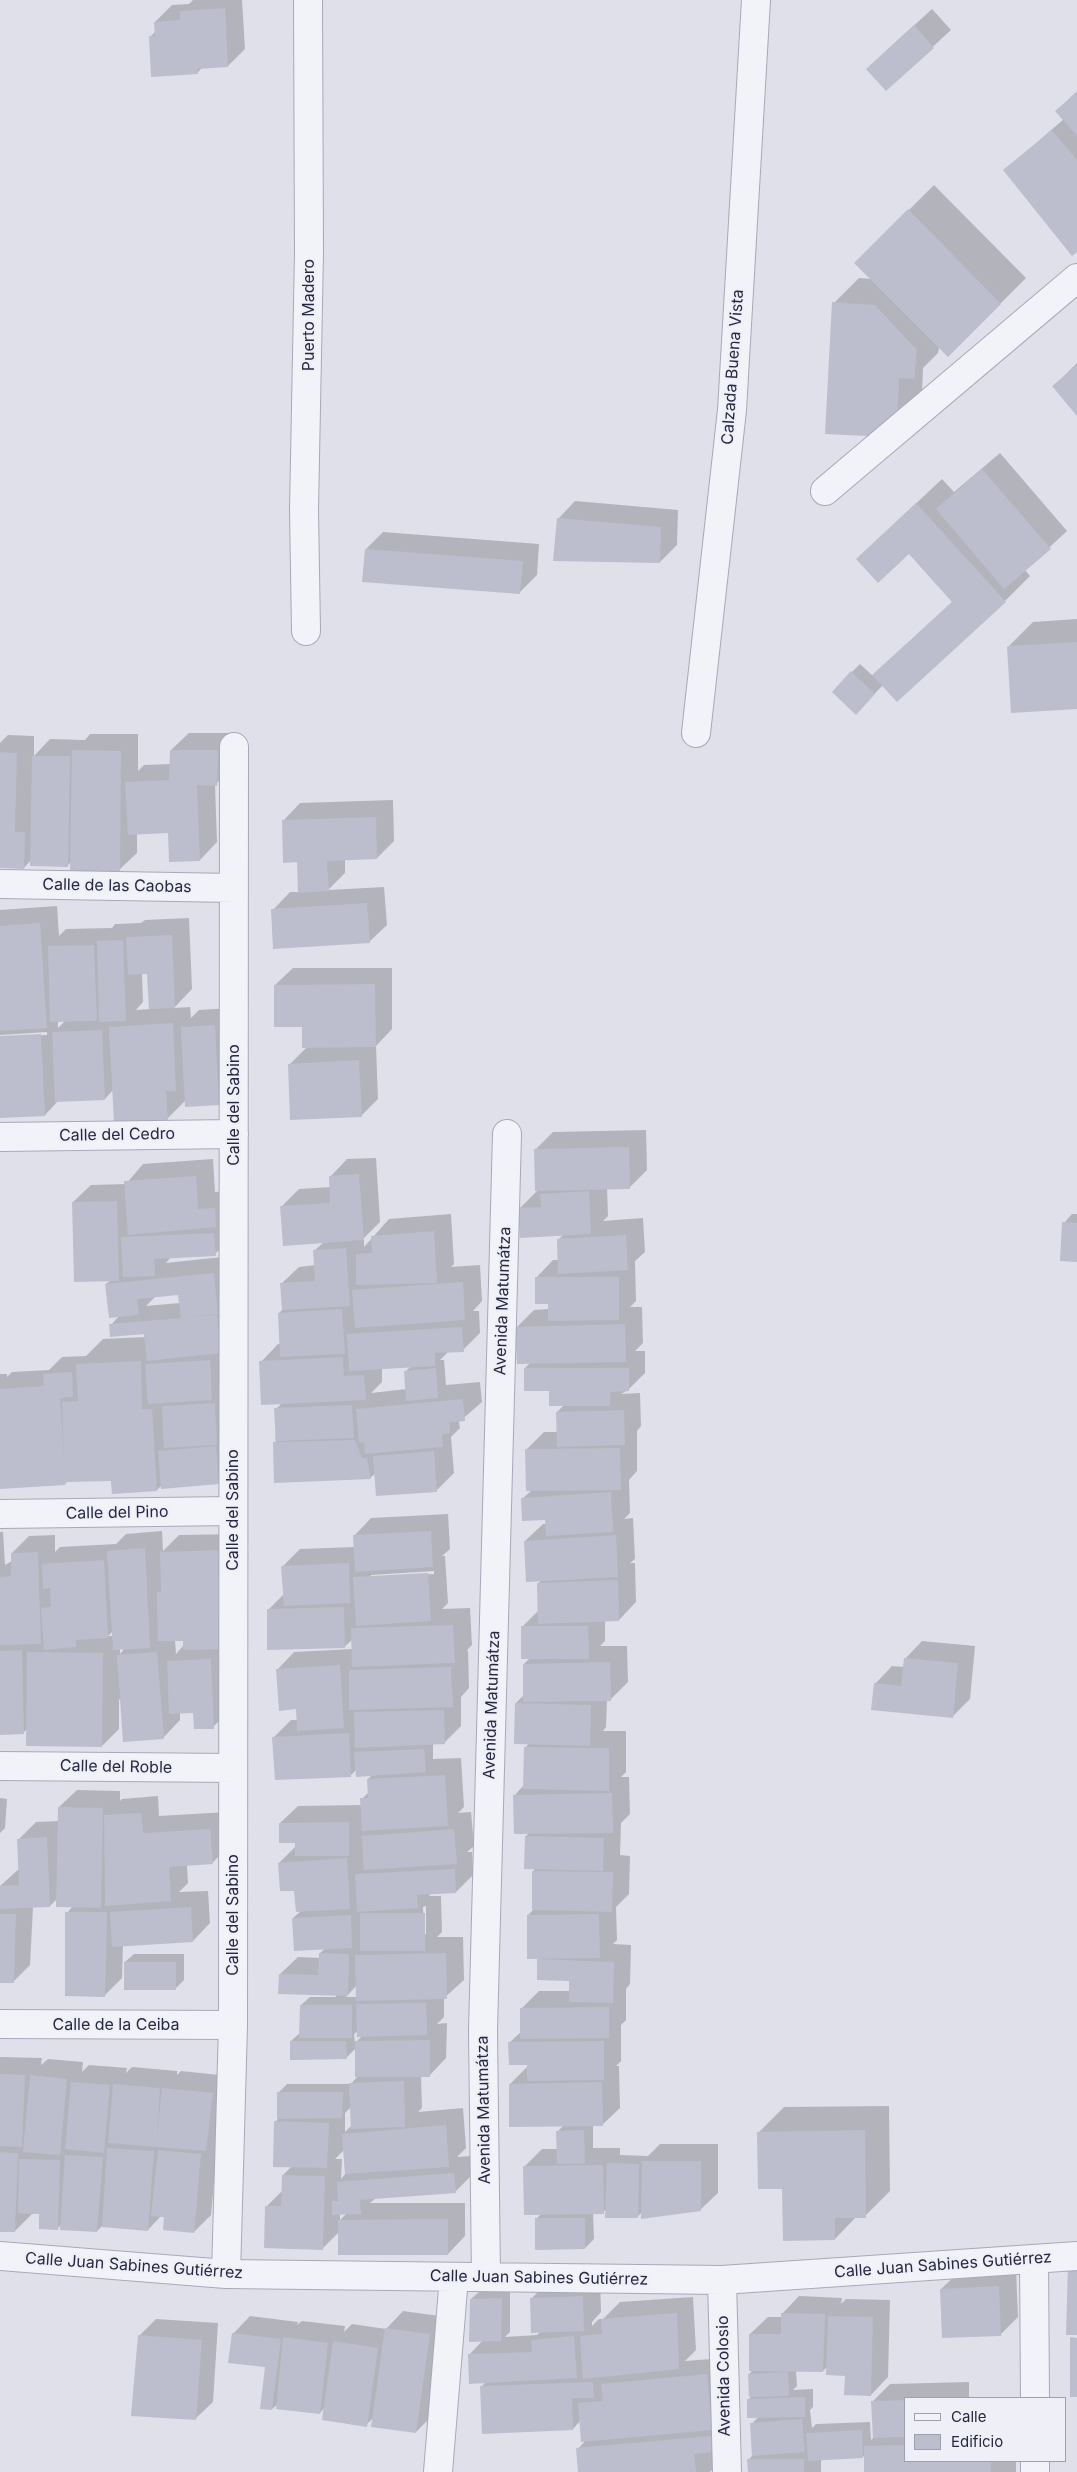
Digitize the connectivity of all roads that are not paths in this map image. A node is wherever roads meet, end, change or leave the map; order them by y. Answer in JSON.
{"nodes":[{"id":1,"x":308,"y":0,"type":"edge"},
{"id":2,"x":756,"y":0,"type":"edge"},
{"id":3,"x":1077,"y":278,"type":"edge"},
{"id":4,"x":825,"y":491,"type":"dead end"},
{"id":5,"x":306,"y":631,"type":"dead end"},
{"id":6,"x":696,"y":732,"type":"dead end"},
{"id":7,"x":234,"y":747,"type":"dead end"},
{"id":8,"x":0,"y":884,"type":"edge"},
{"id":9,"x":234,"y":888,"type":"junction"},
{"id":10,"x":234,"y":1134,"type":"junction"},
{"id":11,"x":507,"y":1134,"type":"dead end"},
{"id":12,"x":0,"y":1137,"type":"edge"},
{"id":13,"x":233,"y":1511,"type":"junction"},
{"id":14,"x":0,"y":1514,"type":"edge"},
{"id":15,"x":0,"y":1766,"type":"edge"},
{"id":16,"x":233,"y":1768,"type":"junction"},
{"id":17,"x":0,"y":2024,"type":"edge"},
{"id":18,"x":233,"y":2025,"type":"junction"},
{"id":19,"x":0,"y":2256,"type":"edge"},
{"id":20,"x":1077,"y":2256,"type":"edge"},
{"id":21,"x":1034,"y":2259,"type":"junction"},
{"id":22,"x":226,"y":2274,"type":"junction"},
{"id":23,"x":454,"y":2277,"type":"junction"},
{"id":24,"x":486,"y":2277,"type":"junction"},
{"id":25,"x":722,"y":2280,"type":"junction"},
{"id":26,"x":1035,"y":2397,"type":"edge"},
{"id":27,"x":438,"y":2472,"type":"edge"},
{"id":28,"x":726,"y":2472,"type":"edge"}],
"edges":[{"from":1,"to":5,"type":"street","name":"Puerto Madero"},
{"from":2,"to":6,"type":"street","name":"Calzada Buena Vista"},
{"from":3,"to":4,"type":"street"},
{"from":7,"to":9,"type":"street","name":"Calle del Sabino"},
{"from":8,"to":9,"type":"street","name":"Calle de las Caobas"},
{"from":9,"to":10,"type":"street","name":"Calle del Sabino"},
{"from":10,"to":12,"type":"street","name":"Calle del Cedro"},
{"from":10,"to":13,"type":"street","name":"Calle del Sabino"},
{"from":11,"to":24,"type":"street","name":"Avenida Matumátza"},
{"from":13,"to":14,"type":"street","name":"Calle del Pino"},
{"from":13,"to":16,"type":"street","name":"Calle del Sabino"},
{"from":15,"to":16,"type":"street","name":"Calle del Roble"},
{"from":16,"to":18,"type":"street","name":"Calle del Sabino"},
{"from":17,"to":18,"type":"street","name":"Calle de la Ceiba"},
{"from":18,"to":22,"type":"street","name":"Calle del Sabino"},
{"from":19,"to":22,"type":"street","name":"Calle Juan Sabines Gutiérrez"},
{"from":20,"to":21,"type":"street","name":"Calle Juan Sabines Gutiérrez"},
{"from":21,"to":25,"type":"street","name":"Calle Juan Sabines Gutiérrez"},
{"from":21,"to":26,"type":"street"},
{"from":22,"to":23,"type":"street","name":"Calle Juan Sabines Gutiérrez"},
{"from":23,"to":24,"type":"street","name":"Calle Juan Sabines Gutiérrez"},
{"from":23,"to":27,"type":"street"},
{"from":24,"to":25,"type":"street","name":"Calle Juan Sabines Gutiérrez"},
{"from":25,"to":28,"type":"street","name":"Avenida Colosio"}]}
